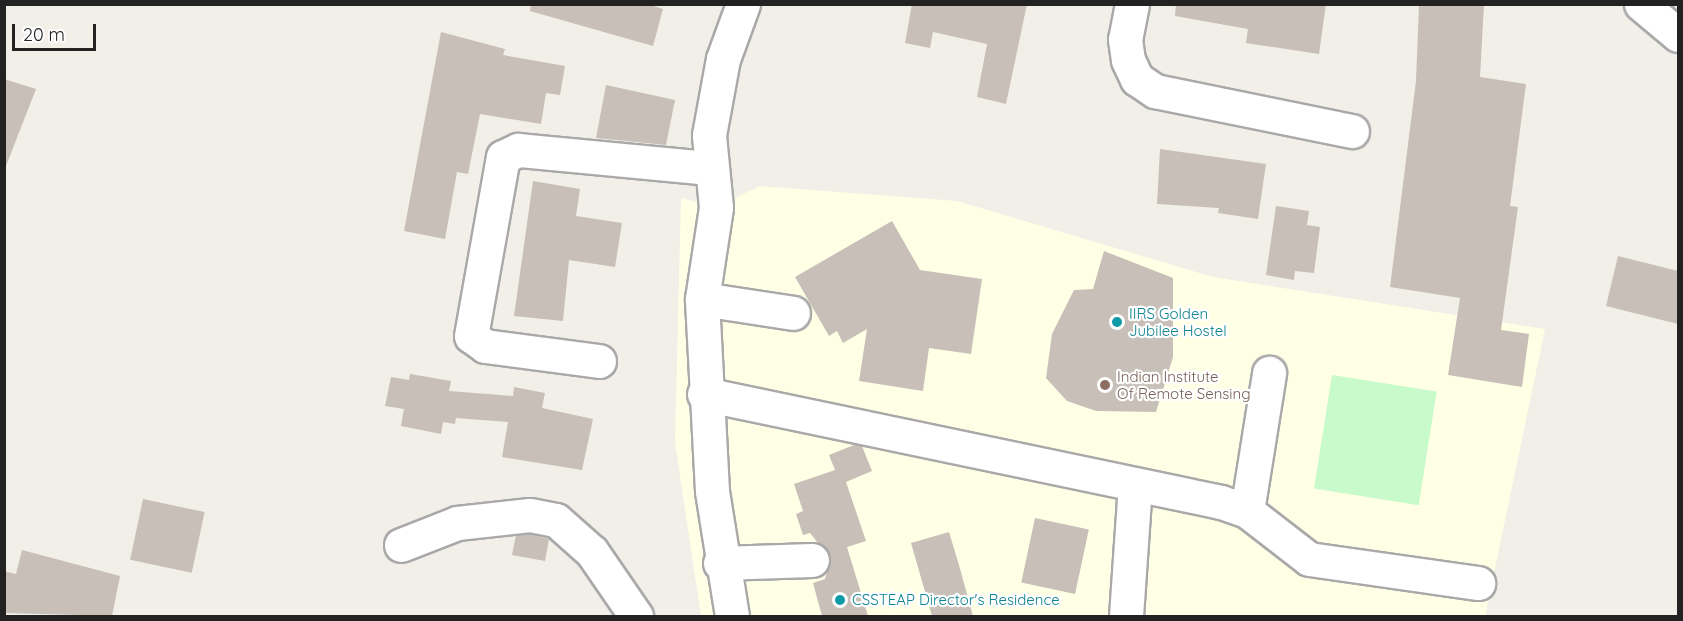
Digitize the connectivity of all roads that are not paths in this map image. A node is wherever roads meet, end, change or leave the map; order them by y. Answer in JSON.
{"nodes":[{"id":1,"x":743,"y":4,"type":"edge"},
{"id":2,"x":1132,"y":4,"type":"edge"},
{"id":3,"x":1641,"y":4,"type":"edge"},
{"id":4,"x":1678,"y":35,"type":"edge"},
{"id":5,"x":1353,"y":131,"type":"dead end"},
{"id":6,"x":709,"y":168,"type":"junction"},
{"id":7,"x":702,"y":299,"type":"junction"},
{"id":8,"x":793,"y":313,"type":"dead end"},
{"id":9,"x":599,"y":361,"type":"dead end"},
{"id":10,"x":1269,"y":372,"type":"dead end"},
{"id":11,"x":704,"y":393,"type":"junction"},
{"id":12,"x":1135,"y":485,"type":"junction"},
{"id":13,"x":1247,"y":511,"type":"junction"},
{"id":14,"x":402,"y":545,"type":"dead end"},
{"id":15,"x":812,"y":560,"type":"dead end"},
{"id":16,"x":720,"y":563,"type":"junction"},
{"id":17,"x":1478,"y":584,"type":"dead end"},
{"id":18,"x":636,"y":616,"type":"edge"},
{"id":19,"x":732,"y":616,"type":"edge"},
{"id":20,"x":1126,"y":616,"type":"edge"}],
"edges":[{"from":1,"to":6,"type":"street"},
{"from":2,"to":5,"type":"street"},
{"from":3,"to":4,"type":"street"},
{"from":6,"to":7,"type":"street"},
{"from":6,"to":9,"type":"street"},
{"from":7,"to":8,"type":"street"},
{"from":7,"to":11,"type":"street"},
{"from":10,"to":13,"type":"street"},
{"from":11,"to":12,"type":"street"},
{"from":11,"to":16,"type":"street"},
{"from":12,"to":13,"type":"street"},
{"from":12,"to":20,"type":"street"},
{"from":13,"to":17,"type":"street"},
{"from":14,"to":18,"type":"street"},
{"from":15,"to":16,"type":"street"},
{"from":16,"to":19,"type":"street"}]}
